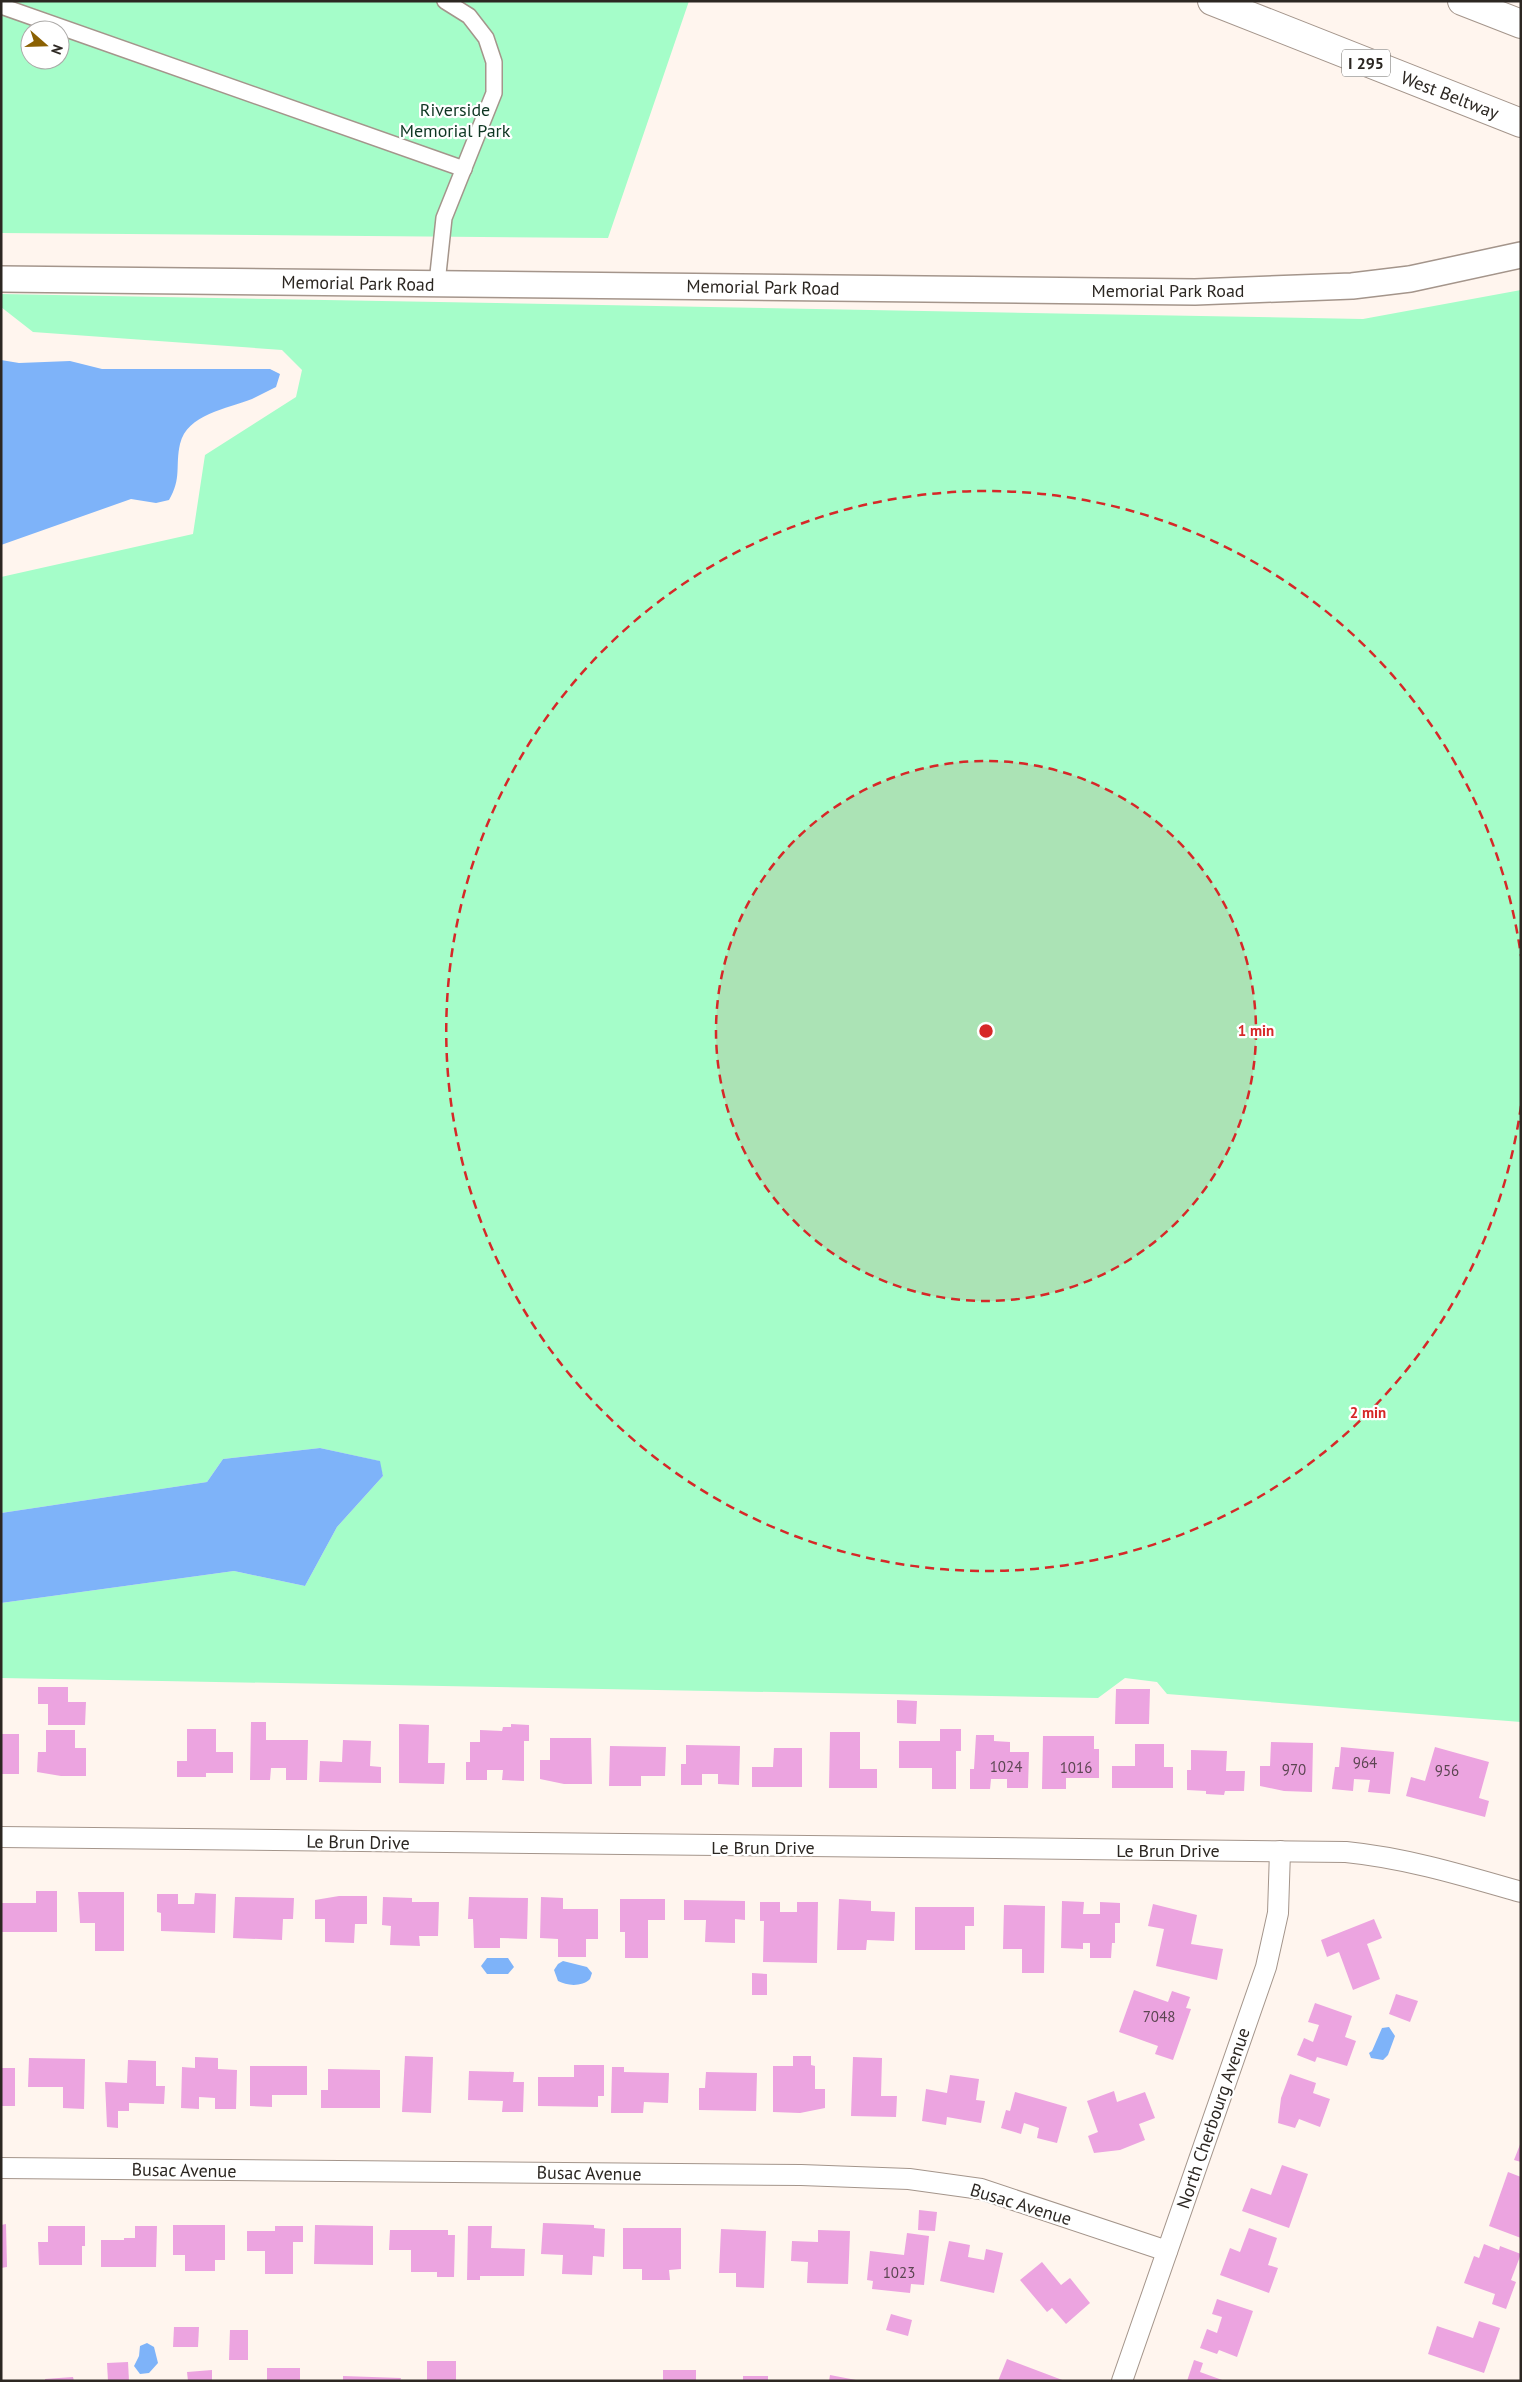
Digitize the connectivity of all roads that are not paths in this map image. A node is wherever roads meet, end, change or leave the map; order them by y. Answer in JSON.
{"nodes":[{"id":1,"x":445,"y":1,"type":"edge"},
{"id":2,"x":1212,"y":1,"type":"edge"},
{"id":3,"x":1462,"y":1,"type":"edge"},
{"id":4,"x":1,"y":6,"type":"edge"},
{"id":5,"x":1521,"y":24,"type":"edge"},
{"id":6,"x":1521,"y":123,"type":"edge"},
{"id":7,"x":464,"y":169,"type":"junction"},
{"id":8,"x":1521,"y":255,"type":"edge"},
{"id":9,"x":1,"y":279,"type":"edge"},
{"id":10,"x":437,"y":284,"type":"junction"},
{"id":11,"x":1,"y":1837,"type":"edge"},
{"id":12,"x":1280,"y":1851,"type":"junction"},
{"id":13,"x":1521,"y":1892,"type":"edge"},
{"id":14,"x":1,"y":2168,"type":"edge"},
{"id":15,"x":1167,"y":2251,"type":"junction"},
{"id":16,"x":1122,"y":2381,"type":"edge"}],
"edges":[{"from":1,"to":7,"type":"street"},
{"from":2,"to":6,"type":"highway","name":"West Beltway","number":"I 295"},
{"from":3,"to":5,"type":"highway"},
{"from":4,"to":7,"type":"street"},
{"from":7,"to":10,"type":"street"},
{"from":8,"to":10,"type":"street","name":"Memorial Park Road"},
{"from":9,"to":10,"type":"street","name":"Memorial Park Road"},
{"from":11,"to":12,"type":"street","name":"Le Brun Drive"},
{"from":12,"to":13,"type":"street","name":"Le Brun Drive"},
{"from":12,"to":15,"type":"street","name":"North Cherbourg Avenue"},
{"from":14,"to":15,"type":"street","name":"Busac Avenue"},
{"from":15,"to":16,"type":"street","name":"North Cherbourg Avenue"}]}
